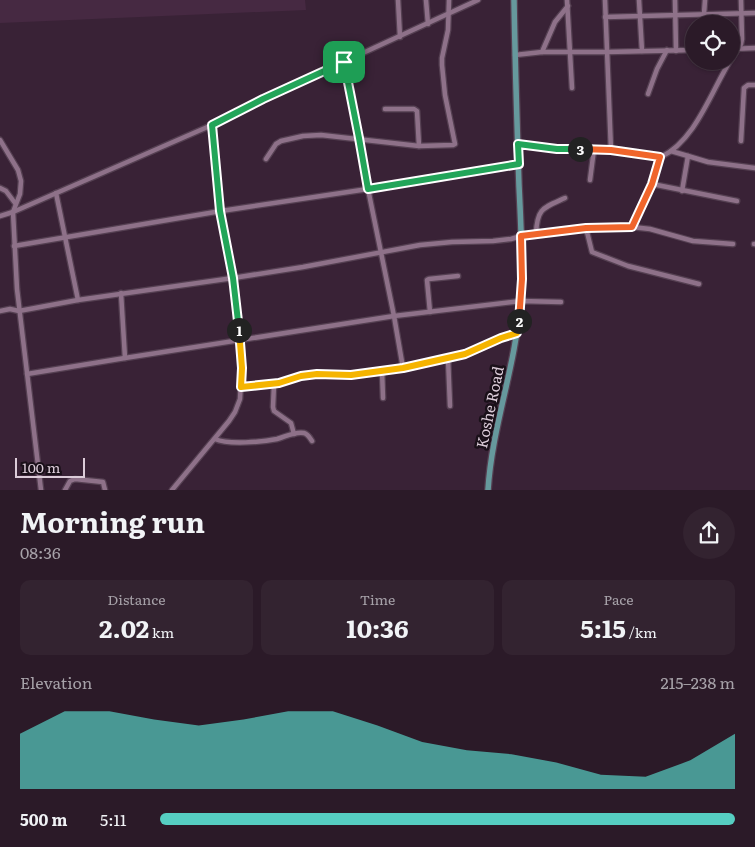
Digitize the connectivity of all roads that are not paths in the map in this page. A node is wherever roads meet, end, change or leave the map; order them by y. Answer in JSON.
{"nodes":[{"id":1,"x":398,"y":0,"type":"edge"},
{"id":2,"x":426,"y":0,"type":"edge"},
{"id":3,"x":449,"y":0,"type":"edge"},
{"id":4,"x":478,"y":0,"type":"edge"},
{"id":5,"x":514,"y":0,"type":"edge"},
{"id":6,"x":605,"y":0,"type":"edge"},
{"id":7,"x":639,"y":0,"type":"edge"},
{"id":8,"x":675,"y":0,"type":"edge"},
{"id":9,"x":705,"y":0,"type":"edge"},
{"id":10,"x":741,"y":0,"type":"edge"},
{"id":11,"x":568,"y":3,"type":"edge"},
{"id":12,"x":755,"y":13,"type":"edge"},
{"id":13,"x":449,"y":14,"type":"junction"},
{"id":14,"x":704,"y":14,"type":"junction"},
{"id":15,"x":742,"y":14,"type":"junction"},
{"id":16,"x":675,"y":15,"type":"junction"},
{"id":17,"x":640,"y":16,"type":"junction"},
{"id":18,"x":606,"y":17,"type":"junction"},
{"id":19,"x":428,"y":24,"type":"junction"},
{"id":20,"x":400,"y":36,"type":"junction"},
{"id":21,"x":740,"y":44,"type":"edge"},
{"id":22,"x":740,"y":48,"type":"edge"},
{"id":23,"x":755,"y":48,"type":"edge"},
{"id":24,"x":666,"y":50,"type":"junction"},
{"id":25,"x":676,"y":50,"type":"junction"},
{"id":26,"x":685,"y":50,"type":"edge"},
{"id":27,"x":642,"y":51,"type":"junction"},
{"id":28,"x":542,"y":52,"type":"junction"},
{"id":29,"x":607,"y":52,"type":"junction"},
{"id":30,"x":570,"y":53,"type":"junction"},
{"id":31,"x":515,"y":55,"type":"junction"},
{"id":32,"x":344,"y":62,"type":"junction"},
{"id":33,"x":725,"y":70,"type":"edge"},
{"id":34,"x":755,"y":85,"type":"edge"},
{"id":35,"x":572,"y":88,"type":"dead end"},
{"id":36,"x":648,"y":94,"type":"dead end"},
{"id":37,"x":384,"y":109,"type":"dead end"},
{"id":38,"x":212,"y":125,"type":"junction"},
{"id":39,"x":359,"y":138,"type":"junction"},
{"id":40,"x":0,"y":140,"type":"edge"},
{"id":41,"x":741,"y":141,"type":"dead end"},
{"id":42,"x":518,"y":144,"type":"junction"},
{"id":43,"x":419,"y":146,"type":"junction"},
{"id":44,"x":594,"y":149,"type":"junction"},
{"id":45,"x":611,"y":150,"type":"junction"},
{"id":46,"x":671,"y":151,"type":"junction"},
{"id":47,"x":688,"y":156,"type":"junction"},
{"id":48,"x":660,"y":157,"type":"junction"},
{"id":49,"x":266,"y":159,"type":"dead end"},
{"id":50,"x":519,"y":164,"type":"junction"},
{"id":51,"x":755,"y":168,"type":"edge"},
{"id":52,"x":590,"y":180,"type":"dead end"},
{"id":53,"x":652,"y":184,"type":"junction"},
{"id":54,"x":0,"y":188,"type":"edge"},
{"id":55,"x":368,"y":189,"type":"junction"},
{"id":56,"x":682,"y":191,"type":"junction"},
{"id":57,"x":56,"y":193,"type":"junction"},
{"id":58,"x":565,"y":198,"type":"dead end"},
{"id":59,"x":737,"y":201,"type":"dead end"},
{"id":60,"x":15,"y":203,"type":"junction"},
{"id":61,"x":220,"y":211,"type":"junction"},
{"id":62,"x":13,"y":212,"type":"junction"},
{"id":63,"x":0,"y":216,"type":"edge"},
{"id":64,"x":632,"y":227,"type":"junction"},
{"id":65,"x":586,"y":228,"type":"junction"},
{"id":66,"x":536,"y":234,"type":"junction"},
{"id":67,"x":521,"y":236,"type":"junction"},
{"id":68,"x":64,"y":237,"type":"junction"},
{"id":69,"x":733,"y":244,"type":"dead end"},
{"id":70,"x":14,"y":246,"type":"junction"},
{"id":71,"x":381,"y":252,"type":"junction"},
{"id":72,"x":458,"y":276,"type":"dead end"},
{"id":73,"x":233,"y":278,"type":"junction"},
{"id":74,"x":699,"y":284,"type":"dead end"},
{"id":75,"x":121,"y":294,"type":"junction"},
{"id":76,"x":78,"y":300,"type":"junction"},
{"id":77,"x":520,"y":301,"type":"junction"},
{"id":78,"x":561,"y":302,"type":"dead end"},
{"id":79,"x":0,"y":311,"type":"edge"},
{"id":80,"x":19,"y":311,"type":"junction"},
{"id":81,"x":430,"y":312,"type":"junction"},
{"id":82,"x":394,"y":316,"type":"junction"},
{"id":83,"x":517,"y":333,"type":"junction"},
{"id":84,"x":240,"y":341,"type":"junction"},
{"id":85,"x":125,"y":358,"type":"junction"},
{"id":86,"x":448,"y":358,"type":"junction"},
{"id":87,"x":403,"y":368,"type":"junction"},
{"id":88,"x":382,"y":370,"type":"junction"},
{"id":89,"x":27,"y":374,"type":"junction"},
{"id":90,"x":274,"y":384,"type":"junction"},
{"id":91,"x":241,"y":387,"type":"junction"},
{"id":92,"x":383,"y":398,"type":"dead end"},
{"id":93,"x":450,"y":406,"type":"dead end"},
{"id":94,"x":294,"y":434,"type":"junction"},
{"id":95,"x":215,"y":439,"type":"junction"},
{"id":96,"x":312,"y":441,"type":"dead end"},
{"id":97,"x":41,"y":490,"type":"edge"},
{"id":98,"x":65,"y":490,"type":"edge"},
{"id":99,"x":105,"y":490,"type":"edge"},
{"id":100,"x":172,"y":490,"type":"edge"},
{"id":101,"x":488,"y":490,"type":"edge"}],
"edges":[{"from":1,"to":20,"type":"street"},
{"from":2,"to":19,"type":"street"},
{"from":3,"to":13,"type":"street"},
{"from":4,"to":13,"type":"street"},
{"from":5,"to":31,"type":"main road","name":"Koshe Road"},
{"from":6,"to":18,"type":"street"},
{"from":7,"to":17,"type":"street"},
{"from":8,"to":16,"type":"street"},
{"from":9,"to":14,"type":"street"},
{"from":10,"to":15,"type":"street"},
{"from":11,"to":28,"type":"street"},
{"from":11,"to":30,"type":"street"},
{"from":12,"to":15,"type":"street"},
{"from":13,"to":19,"type":"street"},
{"from":13,"to":43,"type":"street"},
{"from":14,"to":15,"type":"street"},
{"from":14,"to":16,"type":"street"},
{"from":15,"to":21,"type":"street"},
{"from":16,"to":17,"type":"street"},
{"from":16,"to":25,"type":"street"},
{"from":17,"to":18,"type":"street"},
{"from":17,"to":27,"type":"street"},
{"from":18,"to":29,"type":"street"},
{"from":19,"to":20,"type":"street"},
{"from":20,"to":32,"type":"street"},
{"from":22,"to":23,"type":"street"},
{"from":24,"to":25,"type":"street"},
{"from":24,"to":27,"type":"street"},
{"from":24,"to":36,"type":"street"},
{"from":25,"to":26,"type":"street"},
{"from":27,"to":29,"type":"street"},
{"from":28,"to":30,"type":"street"},
{"from":28,"to":31,"type":"street"},
{"from":29,"to":30,"type":"street"},
{"from":29,"to":45,"type":"street"},
{"from":30,"to":35,"type":"street"},
{"from":31,"to":42,"type":"main road","name":"Koshe Road"},
{"from":32,"to":38,"type":"street"},
{"from":32,"to":39,"type":"street"},
{"from":33,"to":46,"type":"street"},
{"from":34,"to":41,"type":"street"},
{"from":37,"to":43,"type":"street"},
{"from":38,"to":57,"type":"street"},
{"from":38,"to":61,"type":"street"},
{"from":39,"to":43,"type":"street"},
{"from":39,"to":49,"type":"street"},
{"from":39,"to":55,"type":"street"},
{"from":40,"to":60,"type":"street"},
{"from":42,"to":44,"type":"street"},
{"from":42,"to":50,"type":"main road","name":"Koshe Road"},
{"from":44,"to":45,"type":"street"},
{"from":44,"to":52,"type":"street"},
{"from":45,"to":48,"type":"street"},
{"from":46,"to":47,"type":"street"},
{"from":46,"to":48,"type":"street"},
{"from":47,"to":51,"type":"street"},
{"from":47,"to":56,"type":"street"},
{"from":48,"to":53,"type":"street"},
{"from":50,"to":55,"type":"street"},
{"from":50,"to":67,"type":"main road","name":"Koshe Road"},
{"from":53,"to":56,"type":"street"},
{"from":53,"to":64,"type":"street"},
{"from":54,"to":60,"type":"street"},
{"from":55,"to":61,"type":"street"},
{"from":55,"to":71,"type":"street"},
{"from":56,"to":59,"type":"street"},
{"from":57,"to":62,"type":"street"},
{"from":57,"to":68,"type":"street"},
{"from":58,"to":66,"type":"street"},
{"from":60,"to":62,"type":"street"},
{"from":61,"to":68,"type":"street"},
{"from":61,"to":73,"type":"street"},
{"from":62,"to":63,"type":"street"},
{"from":62,"to":70,"type":"street"},
{"from":64,"to":65,"type":"street"},
{"from":64,"to":69,"type":"street"},
{"from":65,"to":66,"type":"street"},
{"from":65,"to":74,"type":"street"},
{"from":66,"to":67,"type":"street"},
{"from":67,"to":71,"type":"street"},
{"from":67,"to":77,"type":"main road","name":"Koshe Road"},
{"from":68,"to":70,"type":"street"},
{"from":68,"to":76,"type":"street"},
{"from":70,"to":80,"type":"street"},
{"from":71,"to":73,"type":"street"},
{"from":71,"to":82,"type":"street"},
{"from":72,"to":81,"type":"street"},
{"from":73,"to":75,"type":"street"},
{"from":73,"to":84,"type":"street"},
{"from":75,"to":76,"type":"street"},
{"from":75,"to":85,"type":"street"},
{"from":76,"to":80,"type":"street"},
{"from":77,"to":78,"type":"street"},
{"from":77,"to":81,"type":"street"},
{"from":77,"to":83,"type":"main road","name":"Koshe Road"},
{"from":79,"to":80,"type":"street"},
{"from":80,"to":89,"type":"street"},
{"from":81,"to":82,"type":"street"},
{"from":82,"to":84,"type":"street"},
{"from":82,"to":87,"type":"street"},
{"from":83,"to":86,"type":"street"},
{"from":83,"to":101,"type":"main road","name":"Koshe Road"},
{"from":84,"to":85,"type":"street"},
{"from":84,"to":91,"type":"street"},
{"from":85,"to":89,"type":"street"},
{"from":86,"to":87,"type":"street"},
{"from":86,"to":93,"type":"street"},
{"from":87,"to":88,"type":"street"},
{"from":88,"to":90,"type":"street"},
{"from":88,"to":92,"type":"street"},
{"from":89,"to":97,"type":"street"},
{"from":90,"to":91,"type":"street"},
{"from":90,"to":94,"type":"street"},
{"from":91,"to":95,"type":"street"},
{"from":94,"to":95,"type":"street"},
{"from":94,"to":96,"type":"street"},
{"from":95,"to":100,"type":"street"},
{"from":98,"to":99,"type":"street"}]}
